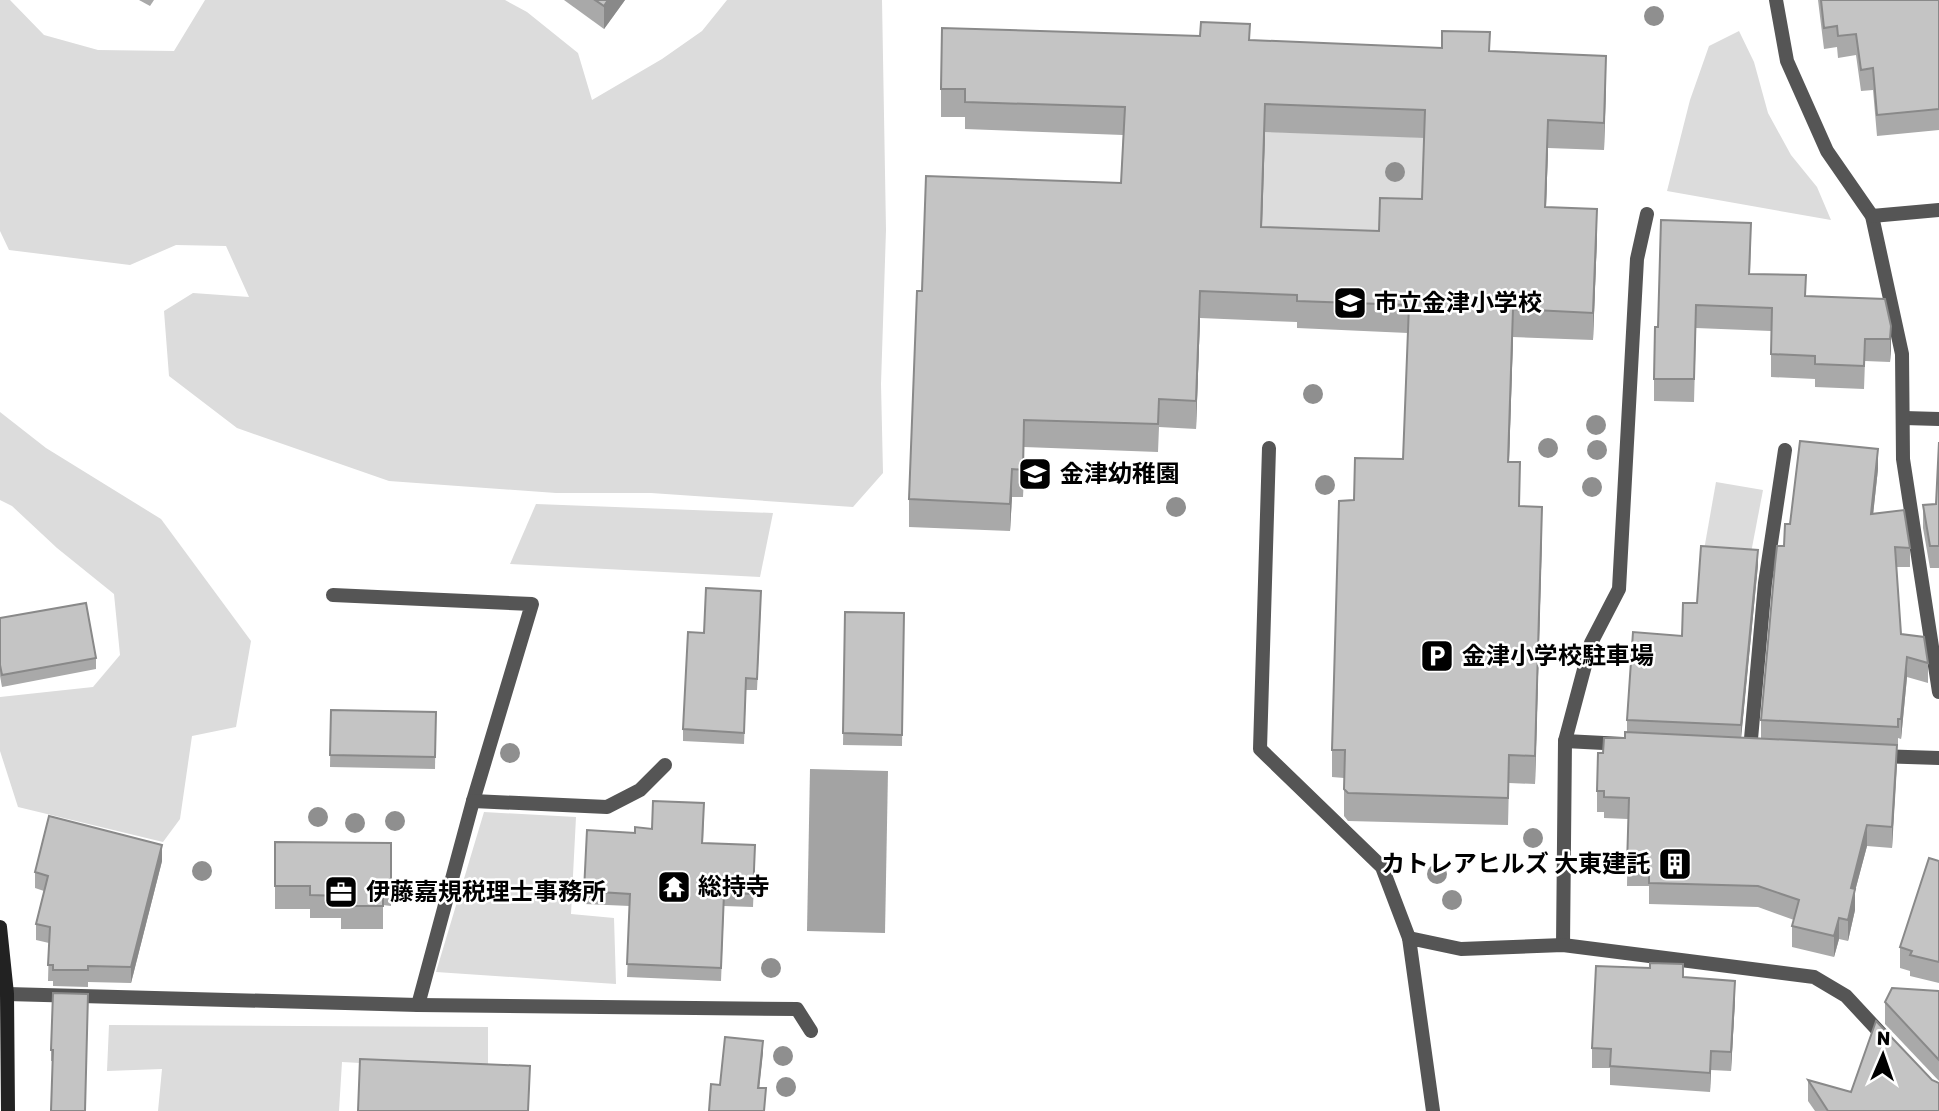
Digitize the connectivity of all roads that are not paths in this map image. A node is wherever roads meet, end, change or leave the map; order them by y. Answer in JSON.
{"nodes":[{"id":1,"x":1776,"y":0,"type":"edge"},
{"id":2,"x":1939,"y":210,"type":"edge"},
{"id":3,"x":1647,"y":214,"type":"dead end"},
{"id":4,"x":1872,"y":216,"type":"junction"},
{"id":5,"x":1904,"y":418,"type":"junction"},
{"id":6,"x":1939,"y":419,"type":"edge"},
{"id":7,"x":1269,"y":448,"type":"dead end"},
{"id":8,"x":1785,"y":450,"type":"dead end"},
{"id":9,"x":333,"y":595,"type":"dead end"},
{"id":10,"x":1939,"y":692,"type":"edge"},
{"id":11,"x":1565,"y":741,"type":"junction"},
{"id":12,"x":1631,"y":744,"type":"edge"},
{"id":13,"x":1750,"y":750,"type":"edge"},
{"id":14,"x":1858,"y":755,"type":"edge"},
{"id":15,"x":1939,"y":758,"type":"edge"},
{"id":16,"x":664,"y":765,"type":"dead end"},
{"id":17,"x":473,"y":802,"type":"junction"},
{"id":18,"x":0,"y":927,"type":"edge"},
{"id":19,"x":1409,"y":938,"type":"junction"},
{"id":20,"x":1563,"y":945,"type":"junction"},
{"id":21,"x":7,"y":994,"type":"junction"},
{"id":22,"x":418,"y":1005,"type":"junction"},
{"id":23,"x":811,"y":1031,"type":"dead end"},
{"id":24,"x":1893,"y":1045,"type":"edge"},
{"id":25,"x":8,"y":1111,"type":"edge"},
{"id":26,"x":1433,"y":1111,"type":"edge"}],
"edges":[{"from":1,"to":4,"type":"street"},
{"from":2,"to":4,"type":"street"},
{"from":3,"to":11,"type":"street"},
{"from":4,"to":5,"type":"street"},
{"from":5,"to":6,"type":"street"},
{"from":5,"to":10,"type":"street"},
{"from":7,"to":19,"type":"street"},
{"from":8,"to":13,"type":"street"},
{"from":9,"to":17,"type":"street"},
{"from":11,"to":12,"type":"street"},
{"from":11,"to":20,"type":"street"},
{"from":14,"to":15,"type":"street"},
{"from":16,"to":17,"type":"street"},
{"from":17,"to":22,"type":"street"},
{"from":18,"to":21,"type":"street"},
{"from":19,"to":20,"type":"street"},
{"from":19,"to":26,"type":"street"},
{"from":20,"to":24,"type":"street"},
{"from":21,"to":22,"type":"street"},
{"from":21,"to":25,"type":"street"},
{"from":22,"to":23,"type":"street"}]}
